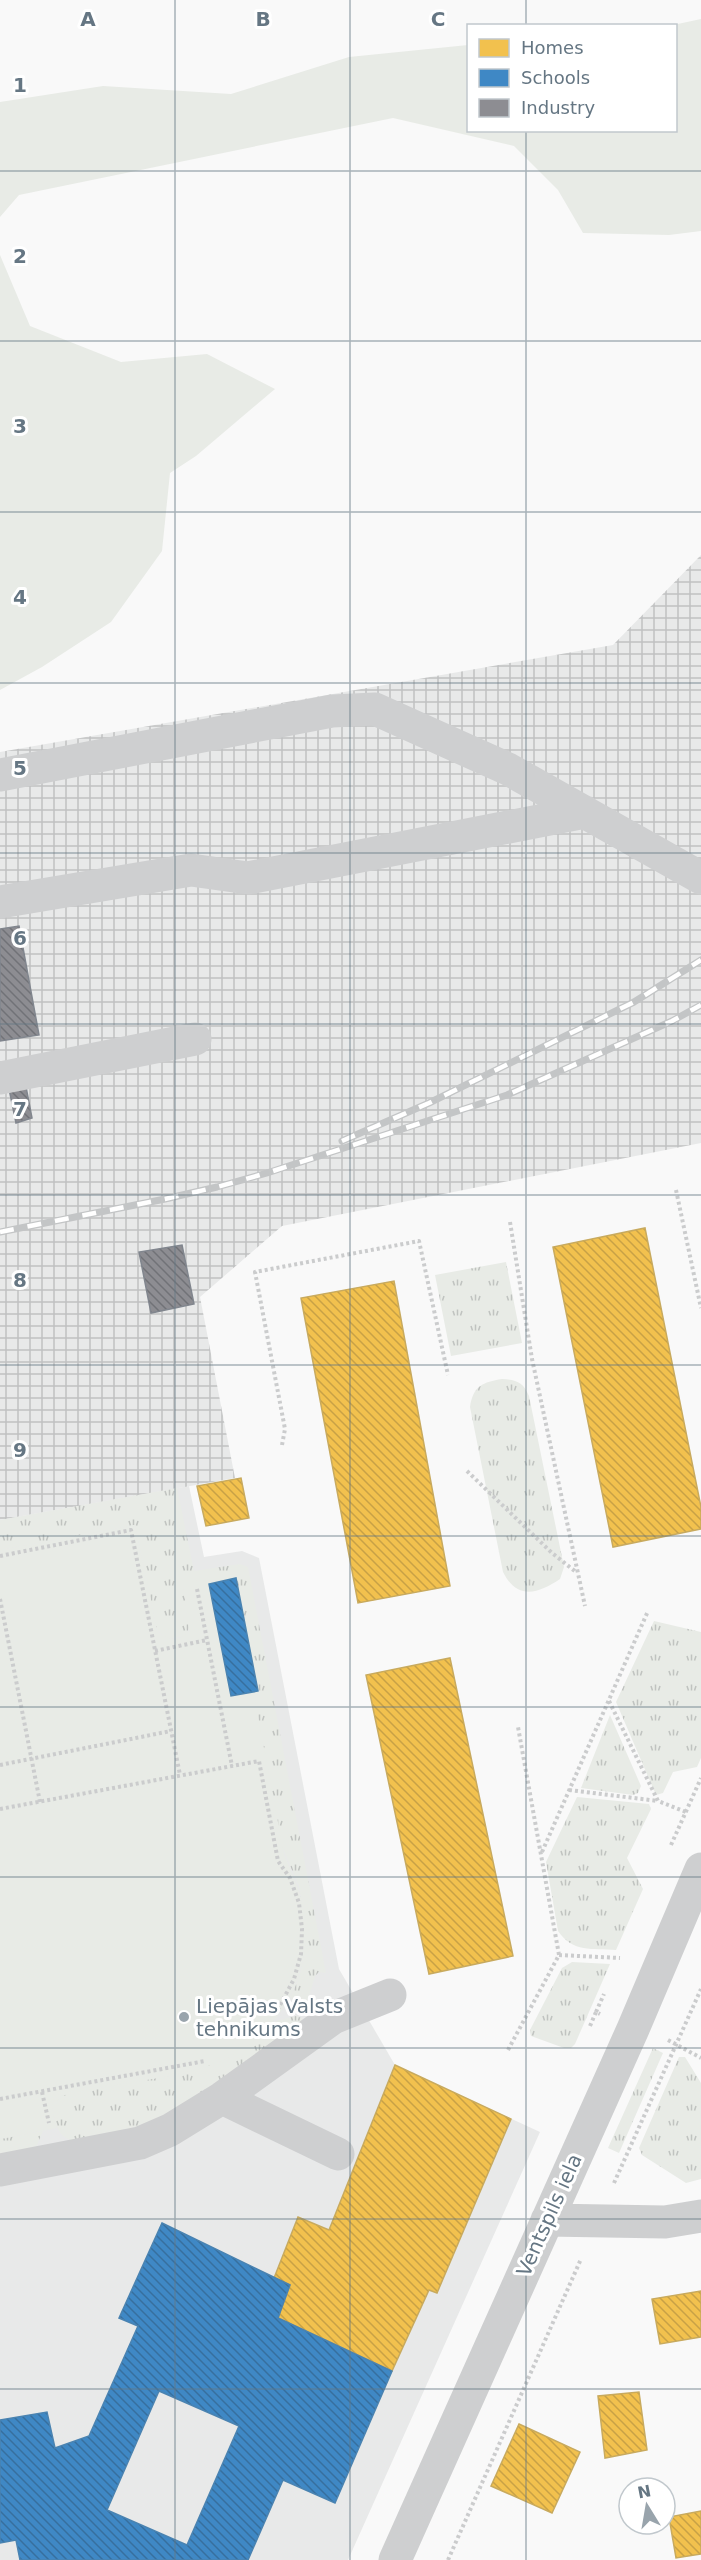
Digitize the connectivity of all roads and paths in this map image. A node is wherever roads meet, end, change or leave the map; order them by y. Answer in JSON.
{"nodes":[{"id":1,"x":0,"y":775,"type":"edge"},
{"id":2,"x":585,"y":812,"type":"junction"},
{"id":3,"x":701,"y":878,"type":"edge"},
{"id":4,"x":0,"y":902,"type":"edge"},
{"id":5,"x":195,"y":1039,"type":"dead end"},
{"id":6,"x":0,"y":1078,"type":"edge"},
{"id":7,"x":676,"y":1190,"type":"dead end"},
{"id":8,"x":510,"y":1222,"type":"dead end"},
{"id":9,"x":694,"y":1278,"type":"junction"},
{"id":10,"x":701,"y":1281,"type":"edge"},
{"id":11,"x":701,"y":1308,"type":"edge"},
{"id":12,"x":448,"y":1375,"type":"dead end"},
{"id":13,"x":282,"y":1445,"type":"dead end"},
{"id":14,"x":467,"y":1471,"type":"dead end"},
{"id":15,"x":0,"y":1556,"type":"edge"},
{"id":16,"x":577,"y":1573,"type":"junction"},
{"id":17,"x":197,"y":1589,"type":"dead end"},
{"id":18,"x":0,"y":1599,"type":"edge"},
{"id":19,"x":585,"y":1606,"type":"dead end"},
{"id":20,"x":648,"y":1611,"type":"dead end"},
{"id":21,"x":207,"y":1640,"type":"junction"},
{"id":22,"x":156,"y":1651,"type":"junction"},
{"id":23,"x":609,"y":1700,"type":"junction"},
{"id":24,"x":518,"y":1727,"type":"dead end"},
{"id":25,"x":171,"y":1731,"type":"junction"},
{"id":26,"x":32,"y":1759,"type":"junction"},
{"id":27,"x":0,"y":1765,"type":"edge"},
{"id":28,"x":232,"y":1766,"type":"junction"},
{"id":29,"x":180,"y":1775,"type":"junction"},
{"id":30,"x":569,"y":1790,"type":"junction"},
{"id":31,"x":658,"y":1801,"type":"junction"},
{"id":32,"x":40,"y":1802,"type":"junction"},
{"id":33,"x":0,"y":1809,"type":"edge"},
{"id":34,"x":686,"y":1812,"type":"dead end"},
{"id":35,"x":541,"y":1854,"type":"junction"},
{"id":36,"x":701,"y":1869,"type":"edge"},
{"id":37,"x":559,"y":1955,"type":"junction"},
{"id":38,"x":620,"y":1958,"type":"dead end"},
{"id":39,"x":701,"y":1989,"type":"edge"},
{"id":40,"x":390,"y":1995,"type":"dead end"},
{"id":41,"x":272,"y":2017,"type":"dead end"},
{"id":42,"x":508,"y":2050,"type":"dead end"},
{"id":43,"x":208,"y":2060,"type":"dead end"},
{"id":44,"x":222,"y":2098,"type":"junction"},
{"id":45,"x":0,"y":2099,"type":"edge"},
{"id":46,"x":338,"y":2154,"type":"dead end"},
{"id":47,"x":0,"y":2170,"type":"edge"},
{"id":48,"x":701,"y":2216,"type":"edge"},
{"id":49,"x":547,"y":2220,"type":"junction"},
{"id":50,"x":597,"y":2222,"type":"junction"},
{"id":51,"x":395,"y":2560,"type":"edge"},
{"id":52,"x":448,"y":2560,"type":"edge"}],
"edges":[{"from":1,"to":2,"type":"street"},
{"from":2,"to":3,"type":"street"},
{"from":2,"to":4,"type":"street"},
{"from":5,"to":6,"type":"street"},
{"from":7,"to":9,"type":"path"},
{"from":8,"to":16,"type":"path"},
{"from":9,"to":10,"type":"path"},
{"from":9,"to":11,"type":"path"},
{"from":12,"to":13,"type":"path"},
{"from":14,"to":16,"type":"path"},
{"from":15,"to":22,"type":"path"},
{"from":16,"to":19,"type":"path"},
{"from":17,"to":21,"type":"path"},
{"from":18,"to":26,"type":"path"},
{"from":20,"to":23,"type":"path"},
{"from":21,"to":22,"type":"path"},
{"from":21,"to":28,"type":"path"},
{"from":22,"to":25,"type":"path"},
{"from":23,"to":30,"type":"path"},
{"from":23,"to":31,"type":"path"},
{"from":24,"to":35,"type":"path"},
{"from":25,"to":26,"type":"path"},
{"from":25,"to":29,"type":"path"},
{"from":26,"to":27,"type":"path"},
{"from":26,"to":32,"type":"path"},
{"from":28,"to":29,"type":"path"},
{"from":28,"to":41,"type":"path"},
{"from":29,"to":32,"type":"path"},
{"from":30,"to":31,"type":"path"},
{"from":30,"to":35,"type":"path"},
{"from":31,"to":34,"type":"path"},
{"from":32,"to":33,"type":"path"},
{"from":35,"to":37,"type":"path"},
{"from":36,"to":49,"type":"street","name":"Ventspils iela"},
{"from":37,"to":38,"type":"path"},
{"from":37,"to":42,"type":"path"},
{"from":39,"to":50,"type":"path"},
{"from":40,"to":44,"type":"street"},
{"from":43,"to":45,"type":"path"},
{"from":44,"to":46,"type":"street"},
{"from":44,"to":47,"type":"street"},
{"from":48,"to":50,"type":"street"},
{"from":49,"to":50,"type":"street"},
{"from":49,"to":51,"type":"street","name":"Ventspils iela"},
{"from":50,"to":52,"type":"path"}]}
